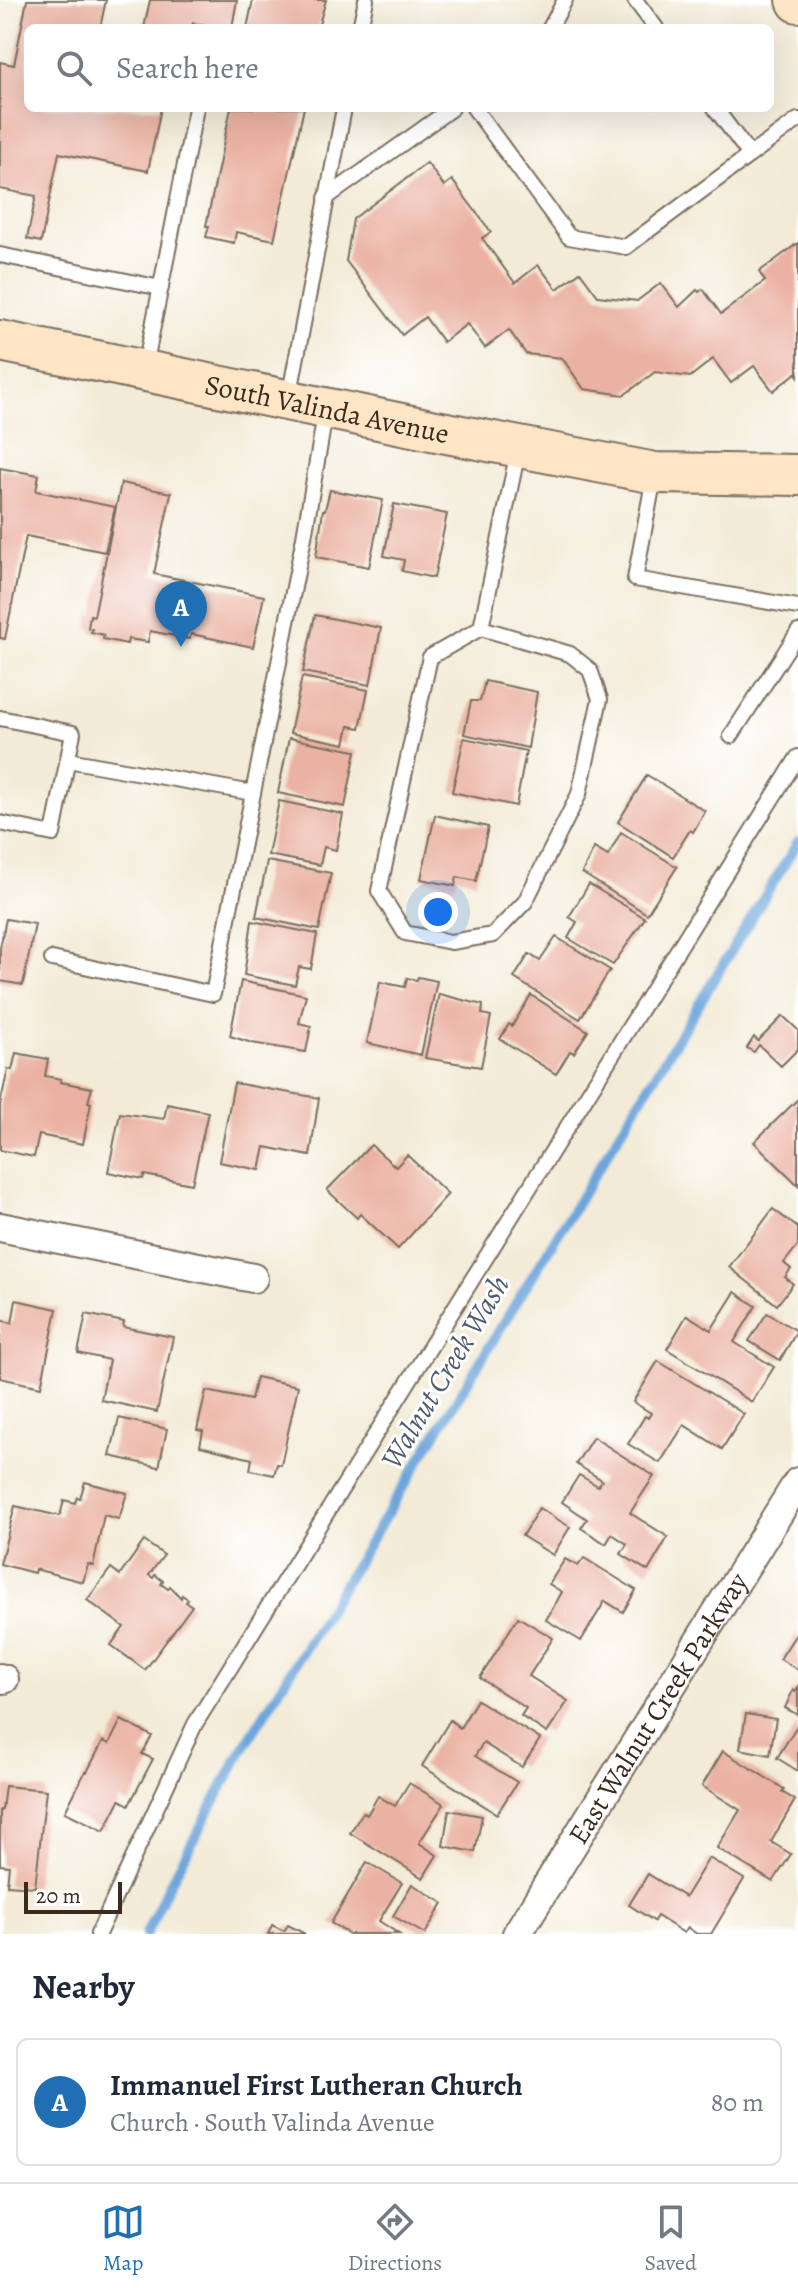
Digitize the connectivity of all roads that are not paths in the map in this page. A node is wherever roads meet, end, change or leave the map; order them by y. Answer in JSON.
{"nodes":[{"id":1,"x":366,"y":0,"type":"edge"},
{"id":2,"x":565,"y":0,"type":"edge"},
{"id":3,"x":635,"y":0,"type":"edge"},
{"id":4,"x":361,"y":24,"type":"edge"},
{"id":5,"x":552,"y":24,"type":"edge"},
{"id":6,"x":653,"y":24,"type":"edge"},
{"id":7,"x":195,"y":112,"type":"edge"},
{"id":8,"x":343,"y":112,"type":"edge"},
{"id":9,"x":446,"y":112,"type":"edge"},
{"id":10,"x":477,"y":112,"type":"edge"},
{"id":11,"x":718,"y":112,"type":"edge"},
{"id":12,"x":798,"y":120,"type":"edge"},
{"id":13,"x":750,"y":155,"type":"junction"},
{"id":14,"x":326,"y":198,"type":"junction"},
{"id":15,"x":0,"y":255,"type":"edge"},
{"id":16,"x":161,"y":288,"type":"junction"},
{"id":17,"x":0,"y":341,"type":"edge"},
{"id":18,"x":144,"y":370,"type":"junction"},
{"id":19,"x":307,"y":404,"type":"junction"},
{"id":20,"x":519,"y":447,"type":"junction"},
{"id":21,"x":655,"y":473,"type":"junction"},
{"id":22,"x":798,"y":475,"type":"edge"},
{"id":23,"x":798,"y":607,"type":"edge"},
{"id":24,"x":481,"y":628,"type":"junction"},
{"id":25,"x":798,"y":632,"type":"edge"},
{"id":26,"x":0,"y":718,"type":"edge"},
{"id":27,"x":731,"y":736,"type":"dead end"},
{"id":28,"x":798,"y":757,"type":"edge"},
{"id":29,"x":68,"y":760,"type":"junction"},
{"id":30,"x":253,"y":793,"type":"junction"},
{"id":31,"x":0,"y":823,"type":"edge"},
{"id":32,"x":52,"y":959,"type":"dead end"},
{"id":33,"x":0,"y":1227,"type":"edge"},
{"id":34,"x":253,"y":1278,"type":"dead end"},
{"id":35,"x":798,"y":1482,"type":"edge"},
{"id":36,"x":98,"y":1934,"type":"edge"},
{"id":37,"x":517,"y":1934,"type":"edge"}],
"edges":[{"from":1,"to":4,"type":"lane"},
{"from":2,"to":5,"type":"lane"},
{"from":3,"to":6,"type":"lane"},
{"from":7,"to":16,"type":"lane"},
{"from":8,"to":14,"type":"lane"},
{"from":9,"to":14,"type":"lane"},
{"from":10,"to":13,"type":"lane"},
{"from":11,"to":13,"type":"lane"},
{"from":12,"to":13,"type":"lane"},
{"from":14,"to":19,"type":"lane"},
{"from":15,"to":16,"type":"lane"},
{"from":16,"to":18,"type":"lane"},
{"from":17,"to":18,"type":"main road","name":"South Valinda Avenue"},
{"from":18,"to":19,"type":"main road","name":"South Valinda Avenue"},
{"from":19,"to":20,"type":"main road","name":"South Valinda Avenue"},
{"from":19,"to":30,"type":"lane"},
{"from":20,"to":21,"type":"main road","name":"South Valinda Avenue"},
{"from":20,"to":24,"type":"lane"},
{"from":21,"to":22,"type":"main road","name":"South Valinda Avenue"},
{"from":21,"to":23,"type":"lane"},
{"from":24,"to":24,"type":"lane"},
{"from":25,"to":27,"type":"lane"},
{"from":26,"to":29,"type":"lane"},
{"from":28,"to":36,"type":"lane"},
{"from":29,"to":30,"type":"lane"},
{"from":29,"to":31,"type":"lane"},
{"from":30,"to":32,"type":"lane"},
{"from":33,"to":34,"type":"street"},
{"from":35,"to":37,"type":"street","name":"East Walnut Creek Parkway"}]}
